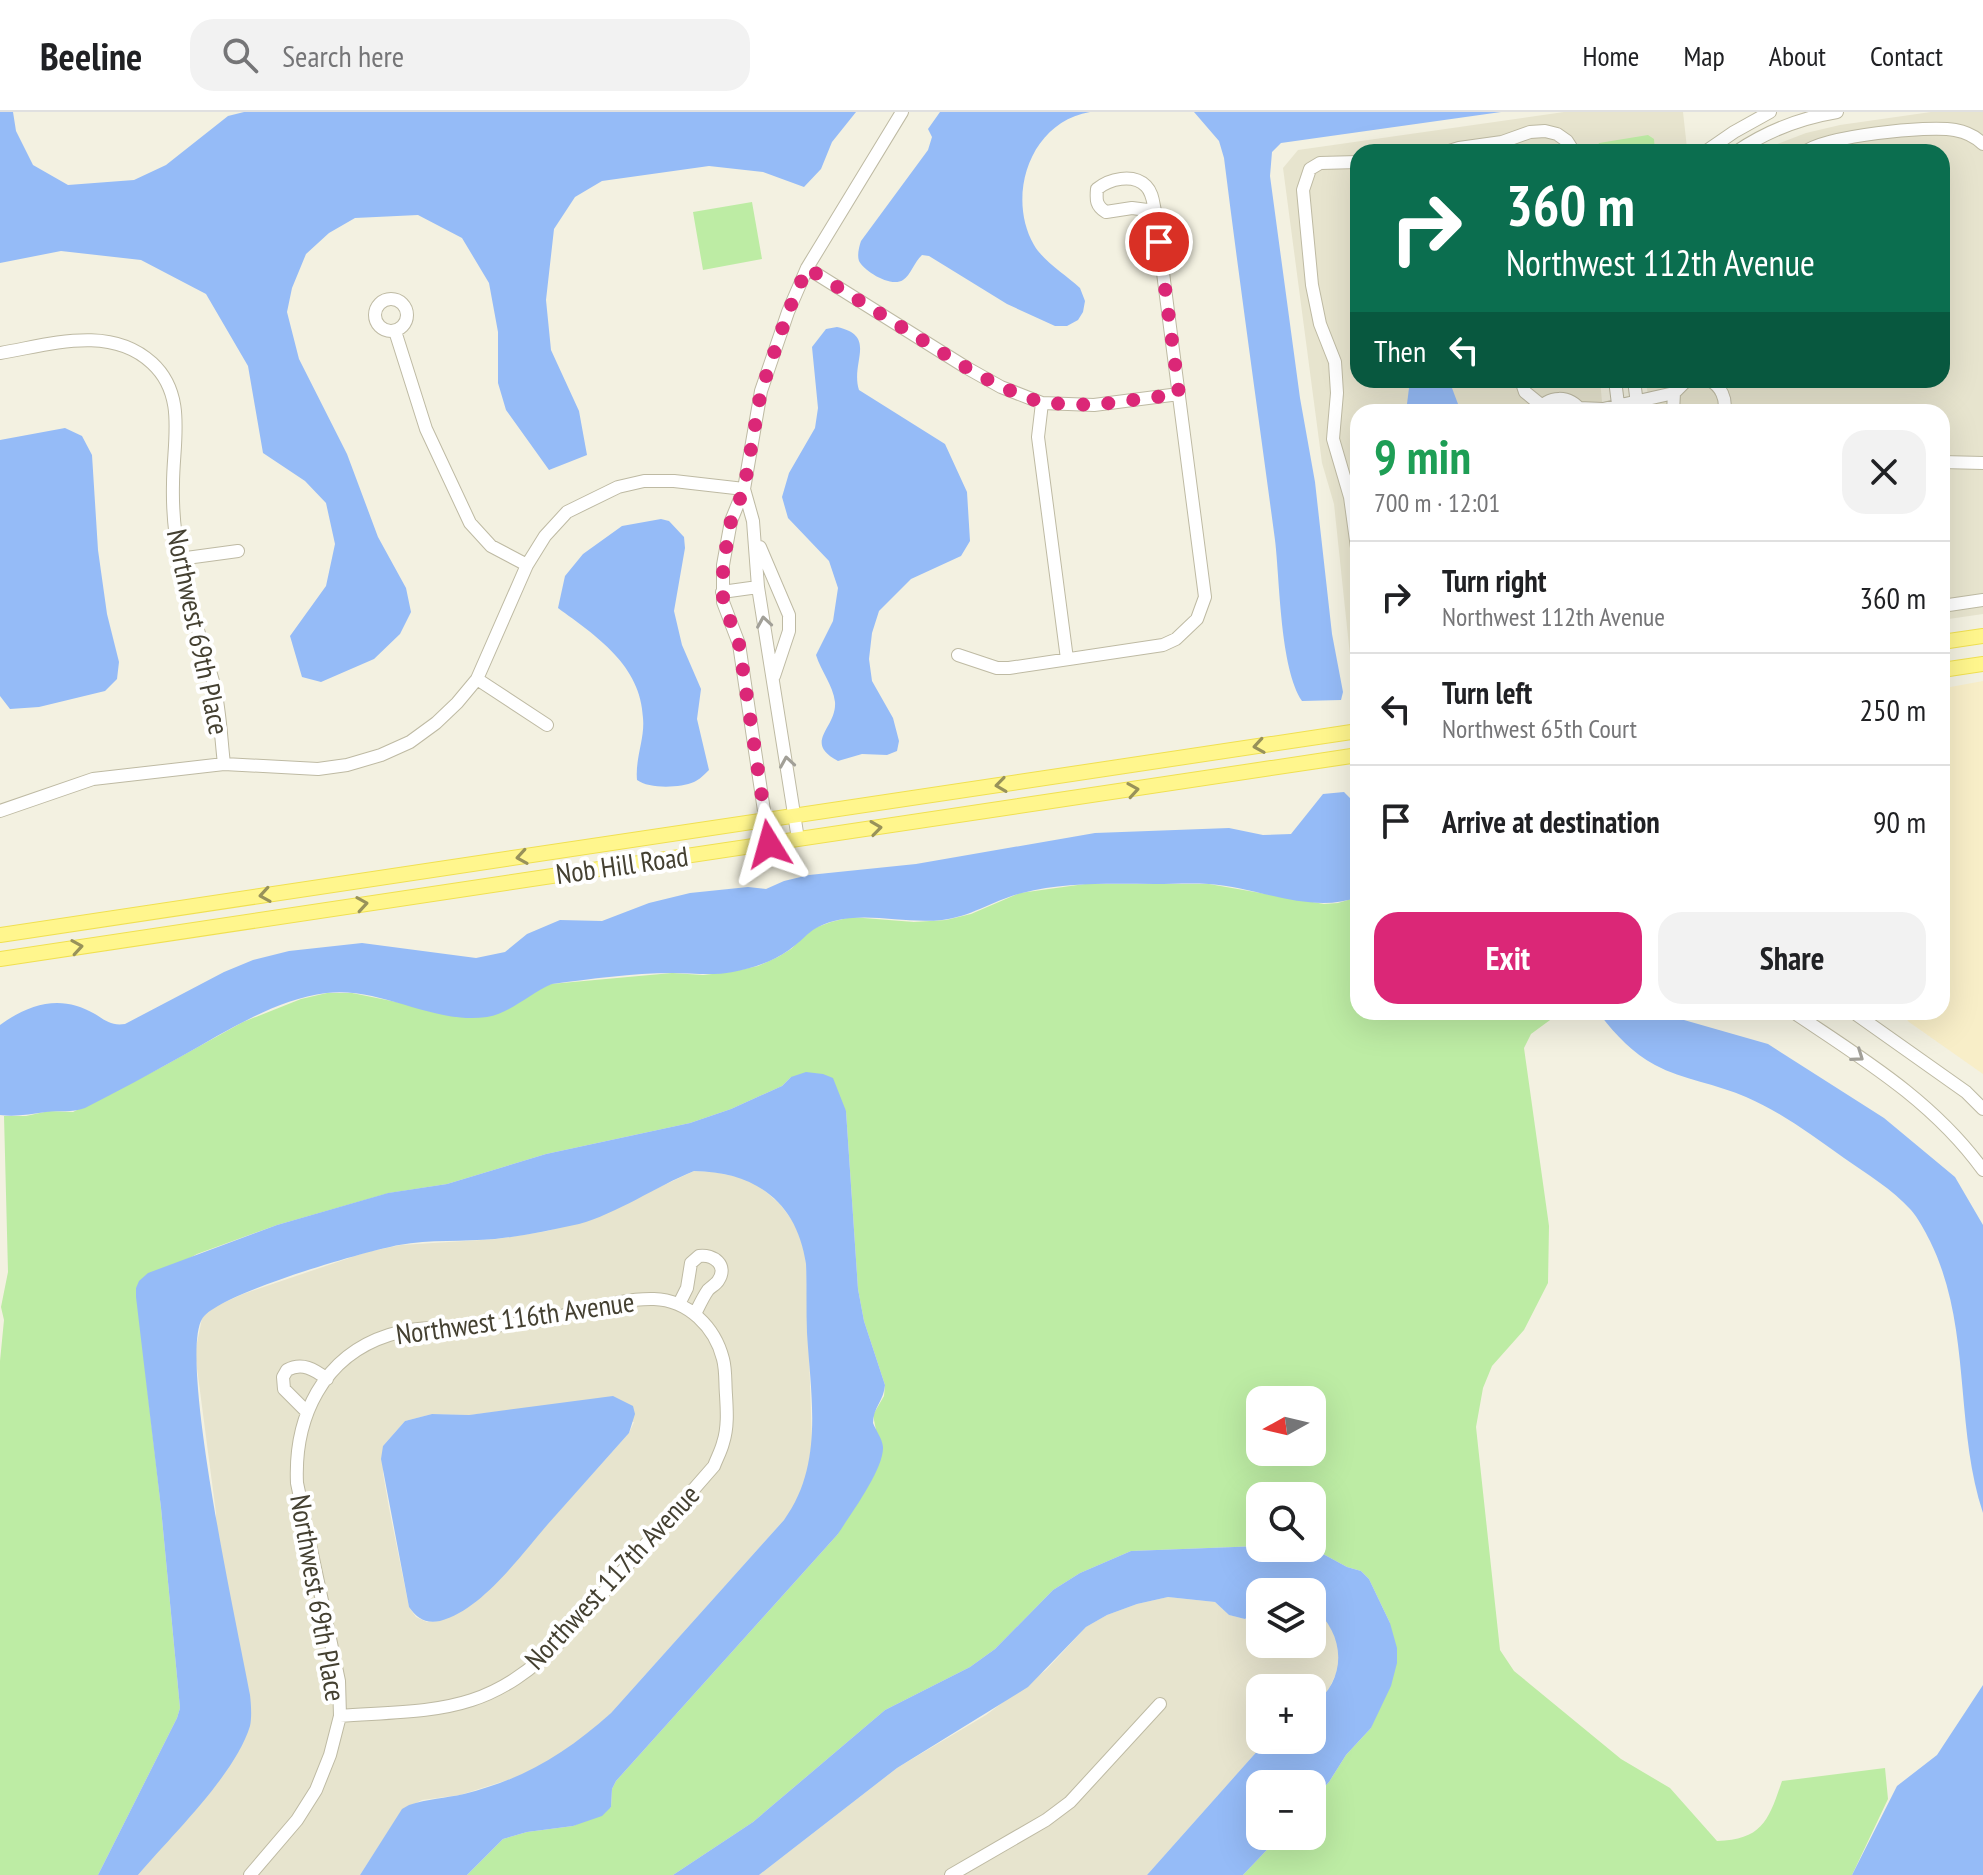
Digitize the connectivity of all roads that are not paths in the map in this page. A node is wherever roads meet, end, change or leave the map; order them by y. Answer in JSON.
{"nodes":[{"id":1,"x":902,"y":112,"type":"edge"},
{"id":2,"x":1770,"y":112,"type":"edge"},
{"id":3,"x":1837,"y":112,"type":"edge"},
{"id":4,"x":1491,"y":144,"type":"edge"},
{"id":5,"x":1569,"y":144,"type":"edge"},
{"id":6,"x":1717,"y":144,"type":"edge"},
{"id":7,"x":1751,"y":144,"type":"edge"},
{"id":8,"x":1820,"y":144,"type":"edge"},
{"id":9,"x":1983,"y":144,"type":"edge"},
{"id":10,"x":1350,"y":162,"type":"edge"},
{"id":11,"x":1155,"y":211,"type":"junction"},
{"id":12,"x":807,"y":268,"type":"junction"},
{"id":13,"x":395,"y":331,"type":"dead end"},
{"id":14,"x":0,"y":353,"type":"edge"},
{"id":15,"x":1679,"y":388,"type":"edge"},
{"id":16,"x":1674,"y":393,"type":"junction"},
{"id":17,"x":1179,"y":394,"type":"junction"},
{"id":18,"x":1042,"y":403,"type":"junction"},
{"id":19,"x":1547,"y":404,"type":"edge"},
{"id":20,"x":1575,"y":404,"type":"edge"},
{"id":21,"x":1646,"y":404,"type":"edge"},
{"id":22,"x":1673,"y":404,"type":"edge"},
{"id":23,"x":1950,"y":462,"type":"edge"},
{"id":24,"x":1983,"y":463,"type":"edge"},
{"id":25,"x":744,"y":489,"type":"junction"},
{"id":26,"x":1350,"y":497,"type":"edge"},
{"id":27,"x":753,"y":521,"type":"junction"},
{"id":28,"x":238,"y":551,"type":"dead end"},
{"id":29,"x":179,"y":559,"type":"junction"},
{"id":30,"x":527,"y":565,"type":"junction"},
{"id":31,"x":758,"y":587,"type":"junction"},
{"id":32,"x":722,"y":592,"type":"junction"},
{"id":33,"x":1983,"y":600,"type":"edge"},
{"id":34,"x":1950,"y":605,"type":"edge"},
{"id":35,"x":1983,"y":636,"type":"edge"},
{"id":36,"x":1950,"y":641,"type":"edge"},
{"id":37,"x":958,"y":655,"type":"dead end"},
{"id":38,"x":1067,"y":659,"type":"junction"},
{"id":39,"x":1983,"y":664,"type":"edge"},
{"id":40,"x":1950,"y":669,"type":"edge"},
{"id":41,"x":477,"y":679,"type":"junction"},
{"id":42,"x":773,"y":679,"type":"junction"},
{"id":43,"x":746,"y":682,"type":"junction"},
{"id":44,"x":547,"y":725,"type":"dead end"},
{"id":45,"x":1350,"y":732,"type":"edge"},
{"id":46,"x":1350,"y":756,"type":"edge"},
{"id":47,"x":224,"y":764,"type":"junction"},
{"id":48,"x":0,"y":811,"type":"edge"},
{"id":49,"x":795,"y":816,"type":"junction"},
{"id":50,"x":766,"y":820,"type":"junction"},
{"id":51,"x":798,"y":839,"type":"junction"},
{"id":52,"x":769,"y":844,"type":"junction"},
{"id":53,"x":0,"y":935,"type":"edge"},
{"id":54,"x":0,"y":959,"type":"edge"},
{"id":55,"x":1805,"y":1020,"type":"edge"},
{"id":56,"x":1864,"y":1020,"type":"edge"},
{"id":57,"x":1983,"y":1109,"type":"edge"},
{"id":58,"x":1983,"y":1170,"type":"edge"},
{"id":59,"x":687,"y":1309,"type":"joint"},
{"id":60,"x":327,"y":1379,"type":"junction"},
{"id":61,"x":315,"y":1394,"type":"joint"},
{"id":62,"x":306,"y":1411,"type":"junction"},
{"id":63,"x":1160,"y":1704,"type":"dead end"},
{"id":64,"x":340,"y":1716,"type":"junction"},
{"id":65,"x":250,"y":1875,"type":"edge"},
{"id":66,"x":951,"y":1875,"type":"edge"}],
"edges":[{"from":1,"to":12,"type":"street"},
{"from":2,"to":6,"type":"street"},
{"from":3,"to":7,"type":"street"},
{"from":4,"to":5,"type":"street"},
{"from":8,"to":9,"type":"street"},
{"from":10,"to":26,"type":"street"},
{"from":11,"to":11,"type":"street"},
{"from":11,"to":17,"type":"street"},
{"from":12,"to":18,"type":"street"},
{"from":12,"to":25,"type":"street"},
{"from":13,"to":30,"type":"street"},
{"from":14,"to":29,"type":"street","name":"Northwest 69th Place"},
{"from":15,"to":16,"type":"street"},
{"from":16,"to":21,"type":"street"},
{"from":16,"to":22,"type":"street"},
{"from":17,"to":18,"type":"street"},
{"from":17,"to":38,"type":"street"},
{"from":18,"to":38,"type":"street"},
{"from":19,"to":20,"type":"street"},
{"from":23,"to":24,"type":"street"},
{"from":25,"to":27,"type":"street"},
{"from":25,"to":30,"type":"street"},
{"from":25,"to":32,"type":"street"},
{"from":27,"to":31,"type":"street"},
{"from":27,"to":42,"type":"street"},
{"from":28,"to":29,"type":"street"},
{"from":29,"to":47,"type":"street","name":"Northwest 69th Place"},
{"from":30,"to":41,"type":"street"},
{"from":31,"to":32,"type":"street"},
{"from":42,"to":31,"type":"street","one_way":true},
{"from":32,"to":43,"type":"street"},
{"from":33,"to":34,"type":"street"},
{"from":35,"to":36,"type":"main road"},
{"from":37,"to":38,"type":"street"},
{"from":39,"to":40,"type":"main road"},
{"from":41,"to":44,"type":"street"},
{"from":41,"to":47,"type":"street"},
{"from":42,"to":43,"type":"street"},
{"from":49,"to":42,"type":"street","one_way":true},
{"from":43,"to":50,"type":"street"},
{"from":45,"to":49,"type":"main road","name":"Nob Hill Road","one_way":true},
{"from":51,"to":46,"type":"main road","name":"Nob Hill Road","one_way":true},
{"from":47,"to":48,"type":"street"},
{"from":49,"to":50,"type":"main road","name":"Nob Hill Road"},
{"from":49,"to":51,"type":"street"},
{"from":50,"to":52,"type":"street"},
{"from":50,"to":53,"type":"main road","name":"Nob Hill Road","one_way":true},
{"from":51,"to":52,"type":"main road","name":"Nob Hill Road"},
{"from":54,"to":52,"type":"main road","name":"Nob Hill Road","one_way":true},
{"from":55,"to":58,"type":"street","one_way":true},
{"from":56,"to":57,"type":"street"},
{"from":59,"to":60,"type":"street","name":"Northwest 116th Avenue"},
{"from":59,"to":64,"type":"street","name":"Northwest 117th Avenue"},
{"from":60,"to":61,"type":"street","name":"Northwest 116th Avenue"},
{"from":60,"to":62,"type":"street"},
{"from":61,"to":62,"type":"street","name":"Northwest 69th Place"},
{"from":62,"to":64,"type":"street","name":"Northwest 69th Place"},
{"from":63,"to":66,"type":"street"},
{"from":64,"to":65,"type":"street","name":"Northwest 69th Place"}]}
